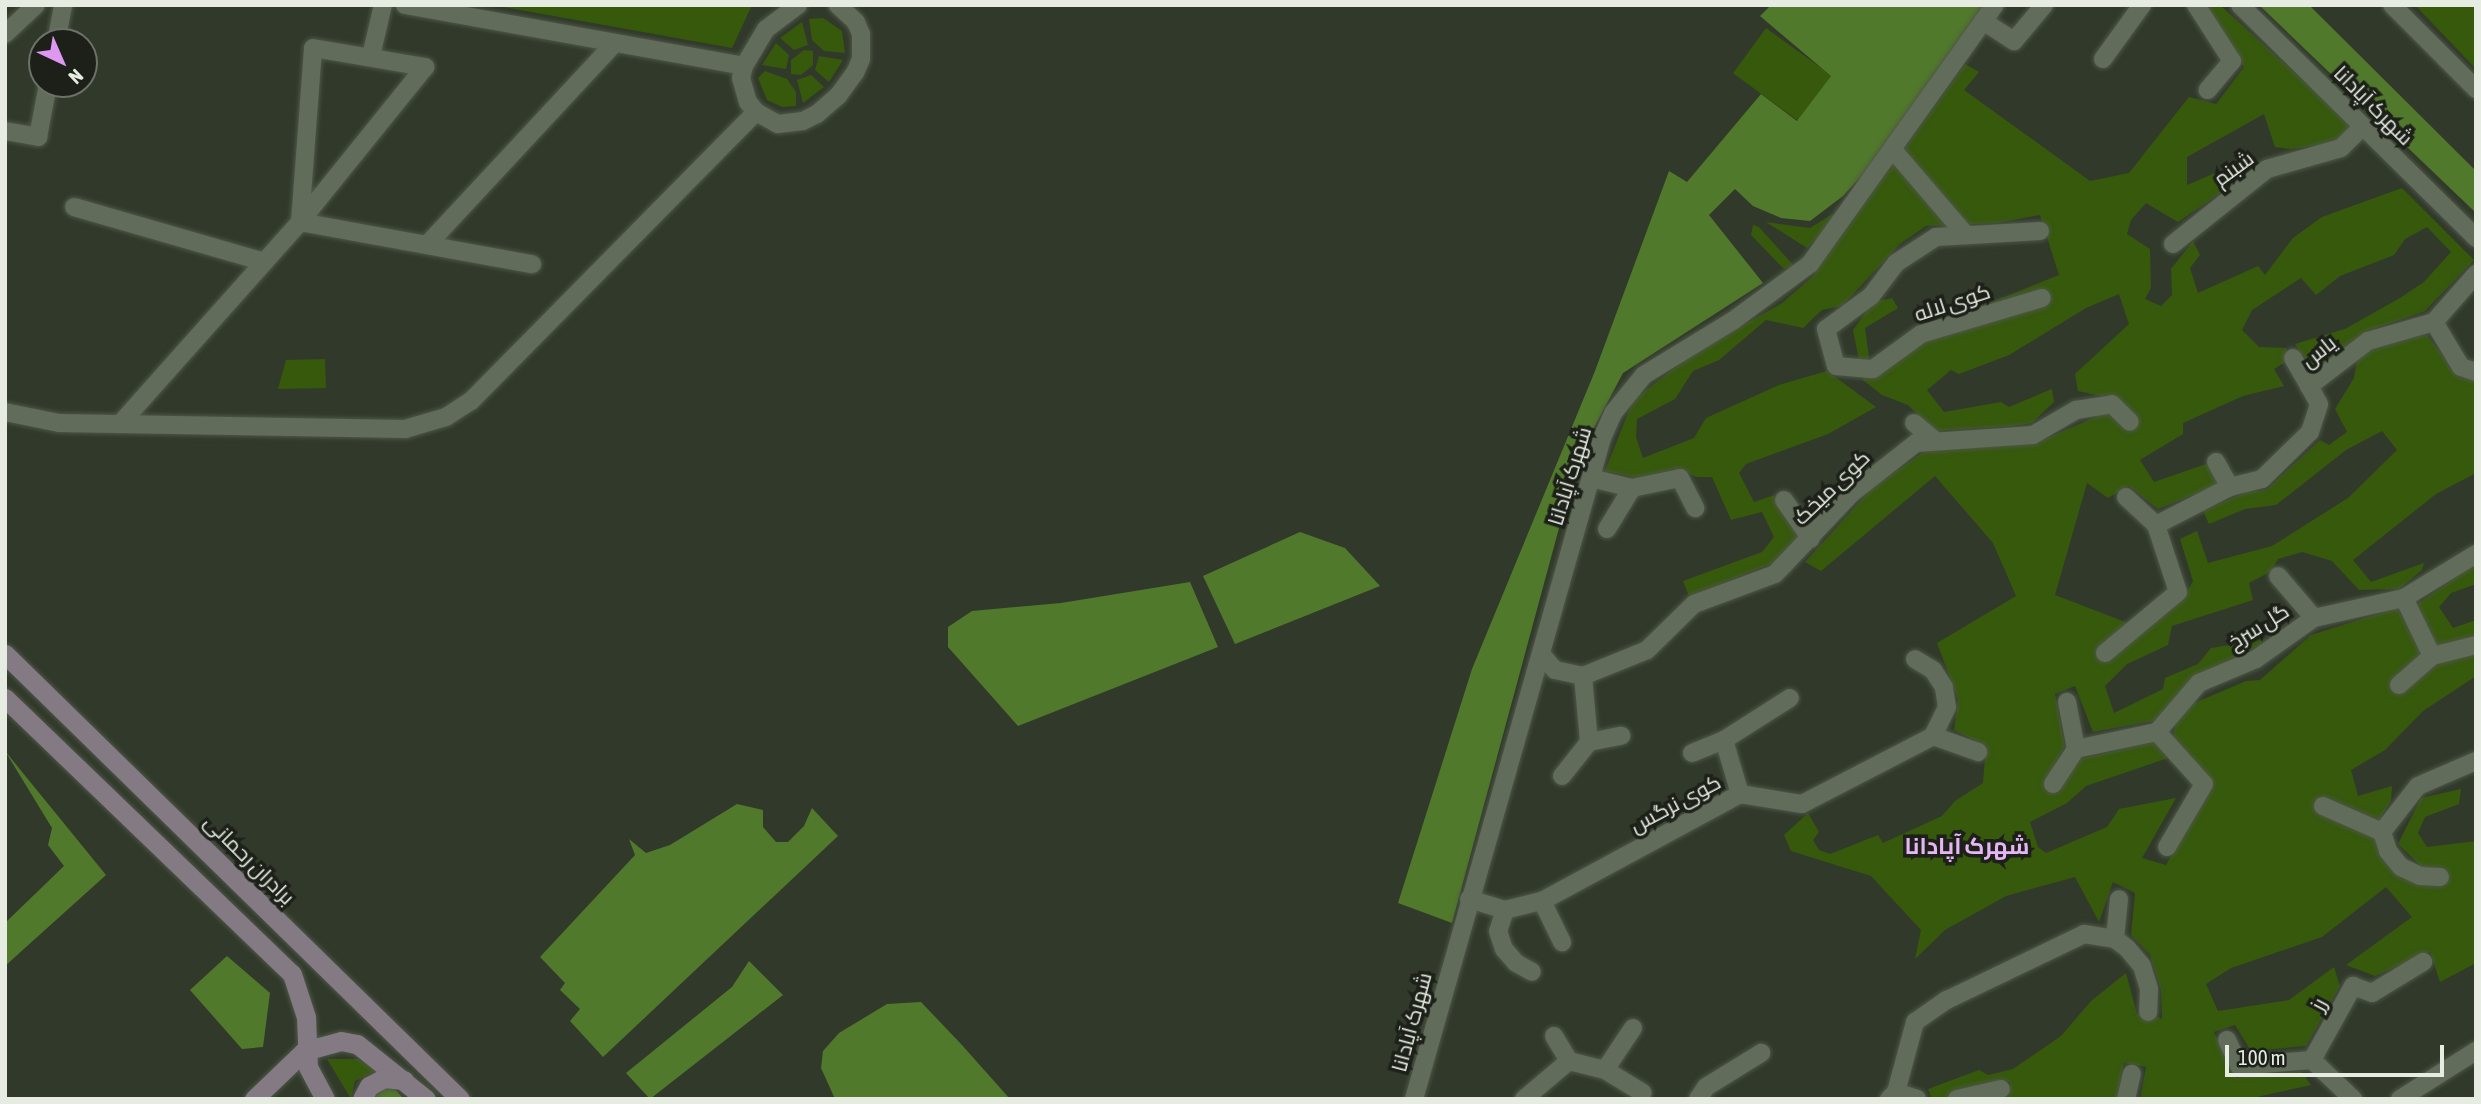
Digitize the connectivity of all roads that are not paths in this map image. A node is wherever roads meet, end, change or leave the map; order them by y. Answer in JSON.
{"nodes":[{"id":1,"x":36,"y":5,"type":"edge"},
{"id":2,"x":62,"y":5,"type":"edge"},
{"id":3,"x":383,"y":5,"type":"edge"},
{"id":4,"x":405,"y":5,"type":"edge"},
{"id":5,"x":798,"y":5,"type":"edge"},
{"id":6,"x":1994,"y":5,"type":"edge"},
{"id":7,"x":2044,"y":5,"type":"edge"},
{"id":8,"x":2142,"y":5,"type":"edge"},
{"id":9,"x":2196,"y":5,"type":"edge"},
{"id":10,"x":2240,"y":5,"type":"edge"},
{"id":11,"x":2392,"y":5,"type":"edge"},
{"id":12,"x":845,"y":8,"type":"edge"},
{"id":13,"x":1983,"y":21,"type":"junction"},
{"id":14,"x":58,"y":28,"type":"edge"},
{"id":15,"x":5,"y":34,"type":"edge"},
{"id":16,"x":613,"y":45,"type":"junction"},
{"id":17,"x":372,"y":56,"type":"junction"},
{"id":18,"x":2103,"y":58,"type":"dead end"},
{"id":19,"x":744,"y":66,"type":"junction"},
{"id":20,"x":2476,"y":89,"type":"edge"},
{"id":21,"x":2208,"y":90,"type":"dead end"},
{"id":22,"x":45,"y":98,"type":"edge"},
{"id":23,"x":756,"y":112,"type":"junction"},
{"id":24,"x":2363,"y":126,"type":"junction"},
{"id":25,"x":5,"y":131,"type":"edge"},
{"id":26,"x":1894,"y":150,"type":"junction"},
{"id":27,"x":74,"y":207,"type":"dead end"},
{"id":28,"x":300,"y":222,"type":"junction"},
{"id":29,"x":2040,"y":231,"type":"dead end"},
{"id":30,"x":1966,"y":235,"type":"junction"},
{"id":31,"x":2476,"y":238,"type":"edge"},
{"id":32,"x":2173,"y":244,"type":"dead end"},
{"id":33,"x":427,"y":245,"type":"junction"},
{"id":34,"x":264,"y":262,"type":"junction"},
{"id":35,"x":533,"y":264,"type":"dead end"},
{"id":36,"x":2476,"y":274,"type":"edge"},
{"id":37,"x":2042,"y":298,"type":"dead end"},
{"id":38,"x":2434,"y":322,"type":"junction"},
{"id":39,"x":2293,"y":358,"type":"dead end"},
{"id":40,"x":2476,"y":372,"type":"edge"},
{"id":41,"x":2309,"y":386,"type":"junction"},
{"id":42,"x":5,"y":412,"type":"edge"},
{"id":43,"x":2130,"y":422,"type":"dead end"},
{"id":44,"x":1914,"y":423,"type":"dead end"},
{"id":45,"x":120,"y":424,"type":"junction"},
{"id":46,"x":1933,"y":439,"type":"junction"},
{"id":47,"x":2216,"y":462,"type":"dead end"},
{"id":48,"x":1591,"y":478,"type":"junction"},
{"id":49,"x":2230,"y":487,"type":"junction"},
{"id":50,"x":1632,"y":488,"type":"junction"},
{"id":51,"x":2126,"y":497,"type":"dead end"},
{"id":52,"x":1784,"y":500,"type":"dead end"},
{"id":53,"x":1695,"y":509,"type":"dead end"},
{"id":54,"x":2156,"y":525,"type":"junction"},
{"id":55,"x":1607,"y":529,"type":"dead end"},
{"id":56,"x":1811,"y":539,"type":"junction"},
{"id":57,"x":2476,"y":554,"type":"edge"},
{"id":58,"x":2278,"y":576,"type":"dead end"},
{"id":59,"x":2403,"y":598,"type":"junction"},
{"id":60,"x":2314,"y":618,"type":"junction"},
{"id":61,"x":2476,"y":645,"type":"edge"},
{"id":62,"x":2105,"y":653,"type":"dead end"},
{"id":63,"x":5,"y":654,"type":"edge"},
{"id":64,"x":1541,"y":654,"type":"junction"},
{"id":65,"x":2432,"y":656,"type":"junction"},
{"id":66,"x":1915,"y":659,"type":"dead end"},
{"id":67,"x":1583,"y":676,"type":"junction"},
{"id":68,"x":2399,"y":685,"type":"dead end"},
{"id":69,"x":5,"y":698,"type":"edge"},
{"id":70,"x":1790,"y":698,"type":"dead end"},
{"id":71,"x":2067,"y":702,"type":"dead end"},
{"id":72,"x":2157,"y":732,"type":"junction"},
{"id":73,"x":1621,"y":736,"type":"dead end"},
{"id":74,"x":1933,"y":736,"type":"junction"},
{"id":75,"x":1724,"y":740,"type":"junction"},
{"id":76,"x":1589,"y":741,"type":"junction"},
{"id":77,"x":2076,"y":749,"type":"junction"},
{"id":78,"x":1978,"y":752,"type":"dead end"},
{"id":79,"x":1692,"y":753,"type":"dead end"},
{"id":80,"x":2476,"y":761,"type":"edge"},
{"id":81,"x":1562,"y":776,"type":"dead end"},
{"id":82,"x":2053,"y":784,"type":"dead end"},
{"id":83,"x":1740,"y":794,"type":"junction"},
{"id":84,"x":2323,"y":806,"type":"dead end"},
{"id":85,"x":2382,"y":832,"type":"junction"},
{"id":86,"x":2167,"y":847,"type":"dead end"},
{"id":87,"x":2440,"y":877,"type":"dead end"},
{"id":88,"x":1469,"y":899,"type":"junction"},
{"id":89,"x":2119,"y":899,"type":"dead end"},
{"id":90,"x":1542,"y":901,"type":"junction"},
{"id":91,"x":1505,"y":910,"type":"junction"},
{"id":92,"x":2115,"y":939,"type":"junction"},
{"id":93,"x":1562,"y":942,"type":"dead end"},
{"id":94,"x":2423,"y":962,"type":"dead end"},
{"id":95,"x":1532,"y":972,"type":"dead end"},
{"id":96,"x":2148,"y":1012,"type":"dead end"},
{"id":97,"x":1633,"y":1028,"type":"dead end"},
{"id":98,"x":1554,"y":1036,"type":"dead end"},
{"id":99,"x":2227,"y":1040,"type":"dead end"},
{"id":100,"x":304,"y":1051,"type":"junction"},
{"id":101,"x":2476,"y":1051,"type":"edge"},
{"id":102,"x":1761,"y":1053,"type":"dead end"},
{"id":103,"x":2312,"y":1060,"type":"junction"},
{"id":104,"x":1569,"y":1061,"type":"junction"},
{"id":105,"x":1605,"y":1070,"type":"junction"},
{"id":106,"x":2132,"y":1074,"type":"dead end"},
{"id":107,"x":404,"y":1080,"type":"junction"},
{"id":108,"x":2001,"y":1089,"type":"dead end"},
{"id":109,"x":1643,"y":1093,"type":"dead end"},
{"id":110,"x":1893,"y":1095,"type":"edge"},
{"id":111,"x":254,"y":1099,"type":"edge"},
{"id":112,"x":325,"y":1099,"type":"edge"},
{"id":113,"x":362,"y":1099,"type":"edge"},
{"id":114,"x":426,"y":1099,"type":"edge"},
{"id":115,"x":460,"y":1099,"type":"edge"},
{"id":116,"x":1414,"y":1099,"type":"edge"},
{"id":117,"x":1524,"y":1099,"type":"edge"},
{"id":118,"x":1698,"y":1099,"type":"edge"},
{"id":119,"x":1917,"y":1099,"type":"edge"},
{"id":120,"x":1957,"y":1099,"type":"edge"},
{"id":121,"x":2126,"y":1099,"type":"edge"},
{"id":122,"x":2353,"y":1099,"type":"edge"},
{"id":123,"x":2400,"y":1099,"type":"edge"}],
"edges":[{"from":1,"to":15,"type":"street"},
{"from":2,"to":14,"type":"street"},
{"from":3,"to":17,"type":"street"},
{"from":4,"to":16,"type":"street"},
{"from":5,"to":19,"type":"street"},
{"from":6,"to":13,"type":"street","name":"شهرک آپادانا"},
{"from":7,"to":13,"type":"street"},
{"from":8,"to":18,"type":"street"},
{"from":9,"to":21,"type":"street"},
{"from":10,"to":24,"type":"street","name":"شهرک آپادانا"},
{"from":11,"to":20,"type":"street"},
{"from":12,"to":23,"type":"street"},
{"from":13,"to":26,"type":"street","name":"شهرک آپادانا"},
{"from":16,"to":19,"type":"street"},
{"from":16,"to":33,"type":"street"},
{"from":17,"to":28,"type":"street"},
{"from":17,"to":28,"type":"street"},
{"from":19,"to":23,"type":"street"},
{"from":22,"to":25,"type":"street"},
{"from":23,"to":45,"type":"street"},
{"from":24,"to":31,"type":"street","name":"شهرک آپادانا"},
{"from":24,"to":32,"type":"street","name":"شبنم"},
{"from":26,"to":30,"type":"street"},
{"from":26,"to":48,"type":"street","name":"شهرک آپادانا"},
{"from":27,"to":34,"type":"street"},
{"from":28,"to":33,"type":"street"},
{"from":28,"to":34,"type":"street"},
{"from":29,"to":30,"type":"street","name":"کوی لاله"},
{"from":30,"to":37,"type":"street","name":"کوی لاله"},
{"from":33,"to":35,"type":"street"},
{"from":34,"to":45,"type":"street"},
{"from":36,"to":38,"type":"street"},
{"from":38,"to":40,"type":"street"},
{"from":38,"to":41,"type":"street","name":"یاس"},
{"from":39,"to":41,"type":"street"},
{"from":41,"to":49,"type":"street","name":"یاس"},
{"from":42,"to":45,"type":"street"},
{"from":43,"to":46,"type":"street","name":"کوی میخک"},
{"from":44,"to":46,"type":"street"},
{"from":46,"to":56,"type":"street","name":"کوی میخک"},
{"from":47,"to":49,"type":"street"},
{"from":48,"to":50,"type":"street"},
{"from":48,"to":64,"type":"street","name":"شهرک آپادانا"},
{"from":49,"to":54,"type":"street","name":"یاس"},
{"from":50,"to":53,"type":"street"},
{"from":50,"to":55,"type":"street"},
{"from":51,"to":54,"type":"street"},
{"from":52,"to":56,"type":"street"},
{"from":54,"to":62,"type":"street"},
{"from":56,"to":67,"type":"street","name":"کوی میخک"},
{"from":57,"to":59,"type":"street","name":"گل سرخ"},
{"from":58,"to":60,"type":"street"},
{"from":59,"to":60,"type":"street","name":"گل سرخ"},
{"from":59,"to":65,"type":"street"},
{"from":60,"to":72,"type":"street","name":"گل سرخ"},
{"from":61,"to":65,"type":"street"},
{"from":63,"to":115,"type":"main road","name":"برادران رحمانی"},
{"from":64,"to":67,"type":"street"},
{"from":64,"to":88,"type":"street","name":"شهرک آپادانا"},
{"from":65,"to":68,"type":"street"},
{"from":66,"to":74,"type":"street"},
{"from":67,"to":76,"type":"street"},
{"from":69,"to":100,"type":"main road"},
{"from":70,"to":75,"type":"street"},
{"from":71,"to":77,"type":"street"},
{"from":72,"to":77,"type":"street"},
{"from":72,"to":86,"type":"street"},
{"from":73,"to":76,"type":"street"},
{"from":74,"to":78,"type":"street"},
{"from":74,"to":83,"type":"street","name":"کوی نرگس"},
{"from":75,"to":79,"type":"street"},
{"from":75,"to":83,"type":"street"},
{"from":76,"to":81,"type":"street"},
{"from":77,"to":82,"type":"street"},
{"from":80,"to":85,"type":"street"},
{"from":83,"to":90,"type":"street","name":"کوی نرگس"},
{"from":84,"to":85,"type":"street"},
{"from":85,"to":87,"type":"street"},
{"from":88,"to":91,"type":"street"},
{"from":88,"to":116,"type":"street","name":"شهرک آپادانا"},
{"from":89,"to":92,"type":"street"},
{"from":90,"to":91,"type":"street","name":"کوی نرگس"},
{"from":90,"to":93,"type":"street"},
{"from":91,"to":95,"type":"street"},
{"from":92,"to":96,"type":"street"},
{"from":92,"to":110,"type":"street"},
{"from":94,"to":103,"type":"street","name":"رز"},
{"from":97,"to":105,"type":"street"},
{"from":98,"to":104,"type":"street"},
{"from":99,"to":103,"type":"street"},
{"from":100,"to":107,"type":"main road"},
{"from":100,"to":111,"type":"main road"},
{"from":100,"to":112,"type":"main road"},
{"from":101,"to":123,"type":"street"},
{"from":102,"to":118,"type":"street"},
{"from":103,"to":122,"type":"street"},
{"from":104,"to":105,"type":"street"},
{"from":104,"to":117,"type":"street"},
{"from":105,"to":109,"type":"street"},
{"from":106,"to":121,"type":"street"},
{"from":107,"to":113,"type":"main road"},
{"from":107,"to":114,"type":"main road"},
{"from":108,"to":120,"type":"street"},
{"from":110,"to":119,"type":"street"}]}
